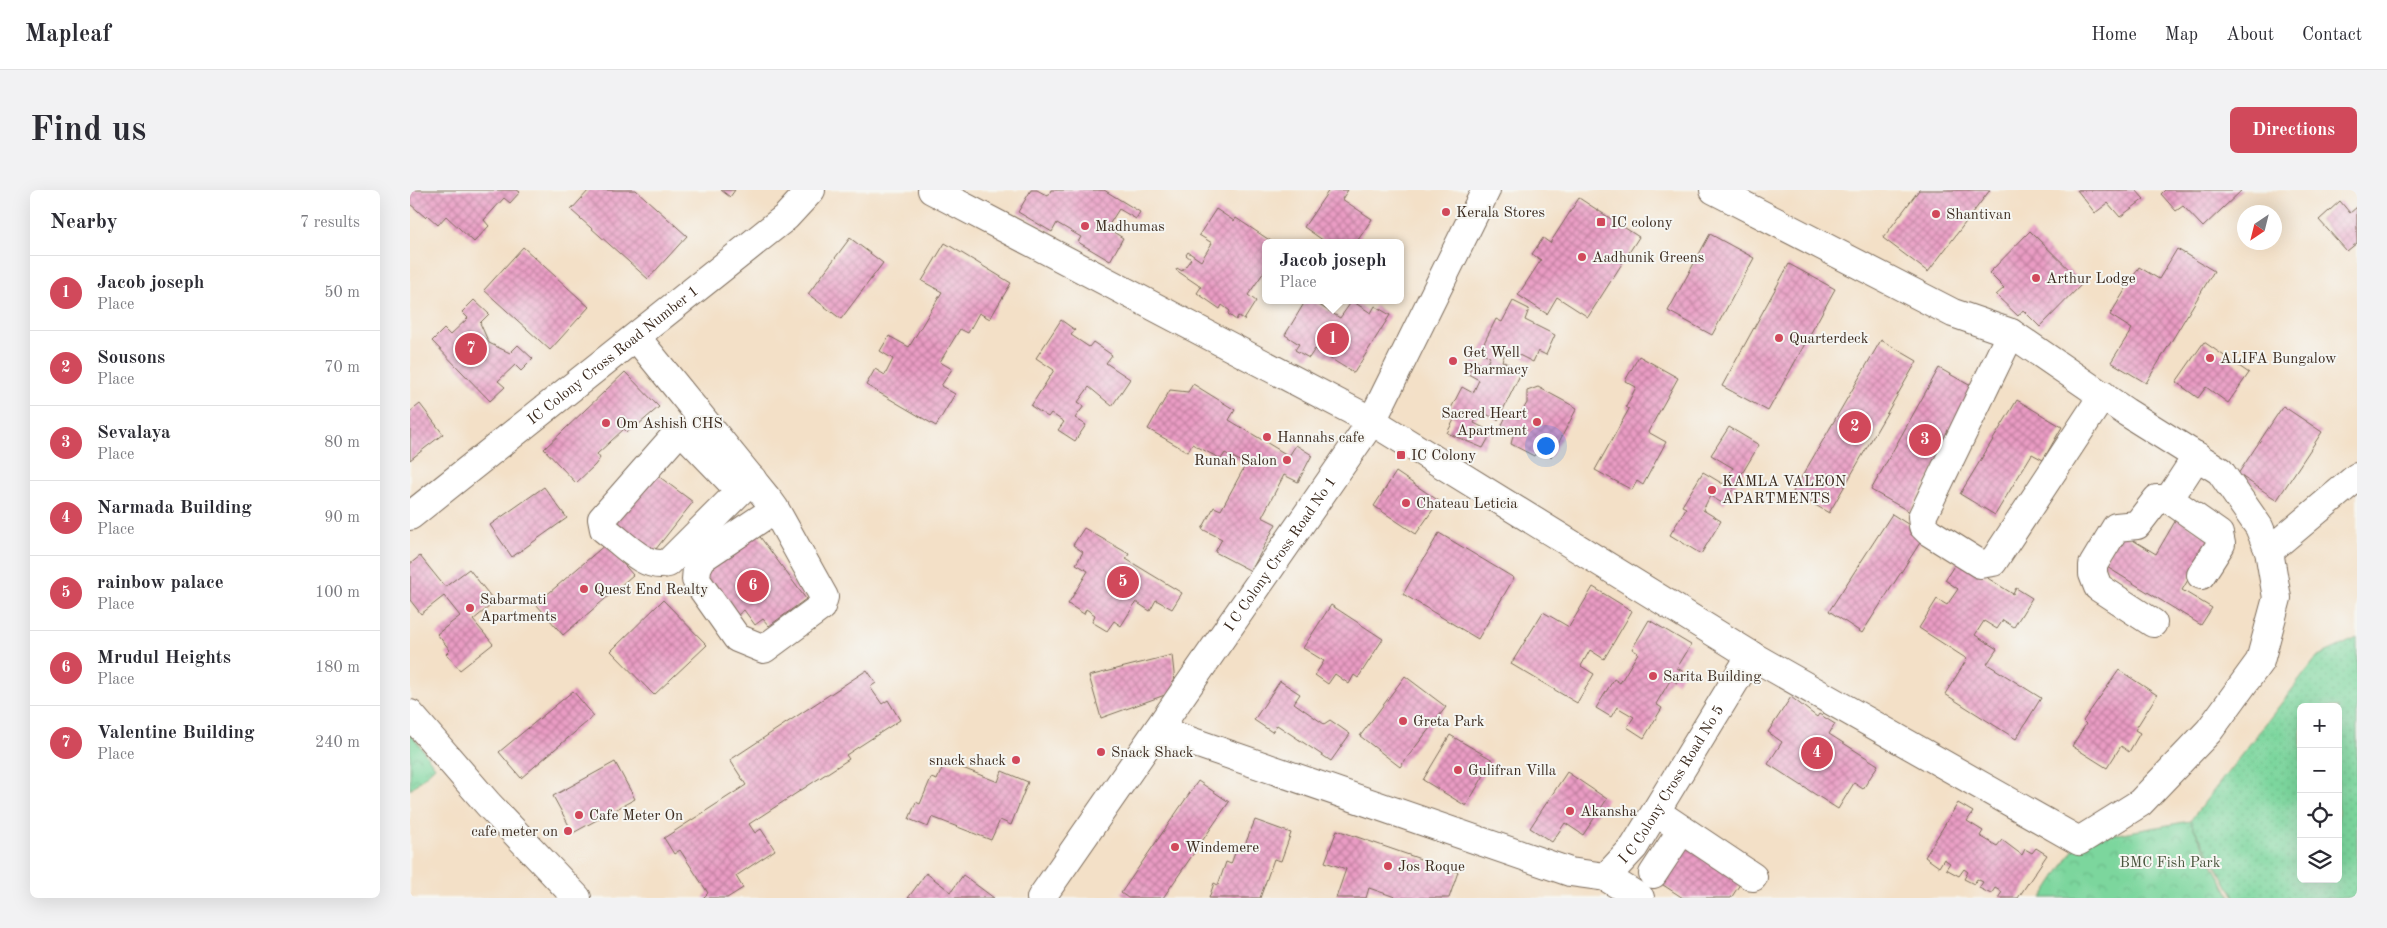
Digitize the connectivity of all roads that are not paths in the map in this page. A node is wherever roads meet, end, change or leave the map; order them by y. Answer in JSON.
{"nodes":[{"id":1,"x":811,"y":190,"type":"edge"},
{"id":2,"x":932,"y":190,"type":"edge"},
{"id":3,"x":1486,"y":190,"type":"edge"},
{"id":4,"x":1714,"y":190,"type":"edge"},
{"id":5,"x":2011,"y":333,"type":"junction"},
{"id":6,"x":636,"y":337,"type":"junction"},
{"id":7,"x":2103,"y":395,"type":"junction"},
{"id":8,"x":1372,"y":421,"type":"junction"},
{"id":9,"x":2197,"y":456,"type":"junction"},
{"id":10,"x":2357,"y":478,"type":"edge"},
{"id":11,"x":746,"y":485,"type":"junction"},
{"id":12,"x":2169,"y":499,"type":"junction"},
{"id":13,"x":774,"y":509,"type":"junction"},
{"id":14,"x":410,"y":516,"type":"edge"},
{"id":15,"x":2269,"y":551,"type":"junction"},
{"id":16,"x":2201,"y":575,"type":"dead end"},
{"id":17,"x":2153,"y":623,"type":"dead end"},
{"id":18,"x":1751,"y":655,"type":"junction"},
{"id":19,"x":410,"y":714,"type":"edge"},
{"id":20,"x":1158,"y":730,"type":"junction"},
{"id":21,"x":1656,"y":812,"type":"junction"},
{"id":22,"x":1682,"y":830,"type":"junction"},
{"id":23,"x":1653,"y":874,"type":"dead end"},
{"id":24,"x":1753,"y":877,"type":"dead end"},
{"id":25,"x":1619,"y":889,"type":"edge"},
{"id":26,"x":577,"y":898,"type":"edge"},
{"id":27,"x":1041,"y":898,"type":"edge"}],
"edges":[{"from":1,"to":6,"type":"street","name":"IC Colony Cross Road Number 1"},
{"from":2,"to":8,"type":"street"},
{"from":3,"to":8,"type":"street","name":"I C Colony Cross Road No 1"},
{"from":4,"to":5,"type":"street"},
{"from":5,"to":7,"type":"street"},
{"from":5,"to":7,"type":"street"},
{"from":6,"to":11,"type":"street"},
{"from":6,"to":14,"type":"street","name":"IC Colony Cross Road Number 1"},
{"from":7,"to":9,"type":"street"},
{"from":8,"to":18,"type":"street"},
{"from":8,"to":20,"type":"street","name":"I C Colony Cross Road No 1"},
{"from":9,"to":12,"type":"street"},
{"from":9,"to":15,"type":"street"},
{"from":10,"to":15,"type":"street"},
{"from":11,"to":11,"type":"street"},
{"from":11,"to":13,"type":"street"},
{"from":12,"to":16,"type":"street"},
{"from":12,"to":17,"type":"street"},
{"from":13,"to":13,"type":"street"},
{"from":15,"to":18,"type":"street"},
{"from":18,"to":21,"type":"street","name":"I C Colony Cross Road No 5"},
{"from":19,"to":26,"type":"street"},
{"from":20,"to":25,"type":"street","name":"I C Colony Cross Road No 5"},
{"from":20,"to":27,"type":"street","name":"I C Colony Cross Road No 1"},
{"from":21,"to":22,"type":"street"},
{"from":21,"to":25,"type":"street","name":"I C Colony Cross Road No 5"},
{"from":22,"to":23,"type":"street"},
{"from":22,"to":24,"type":"street"}]}
